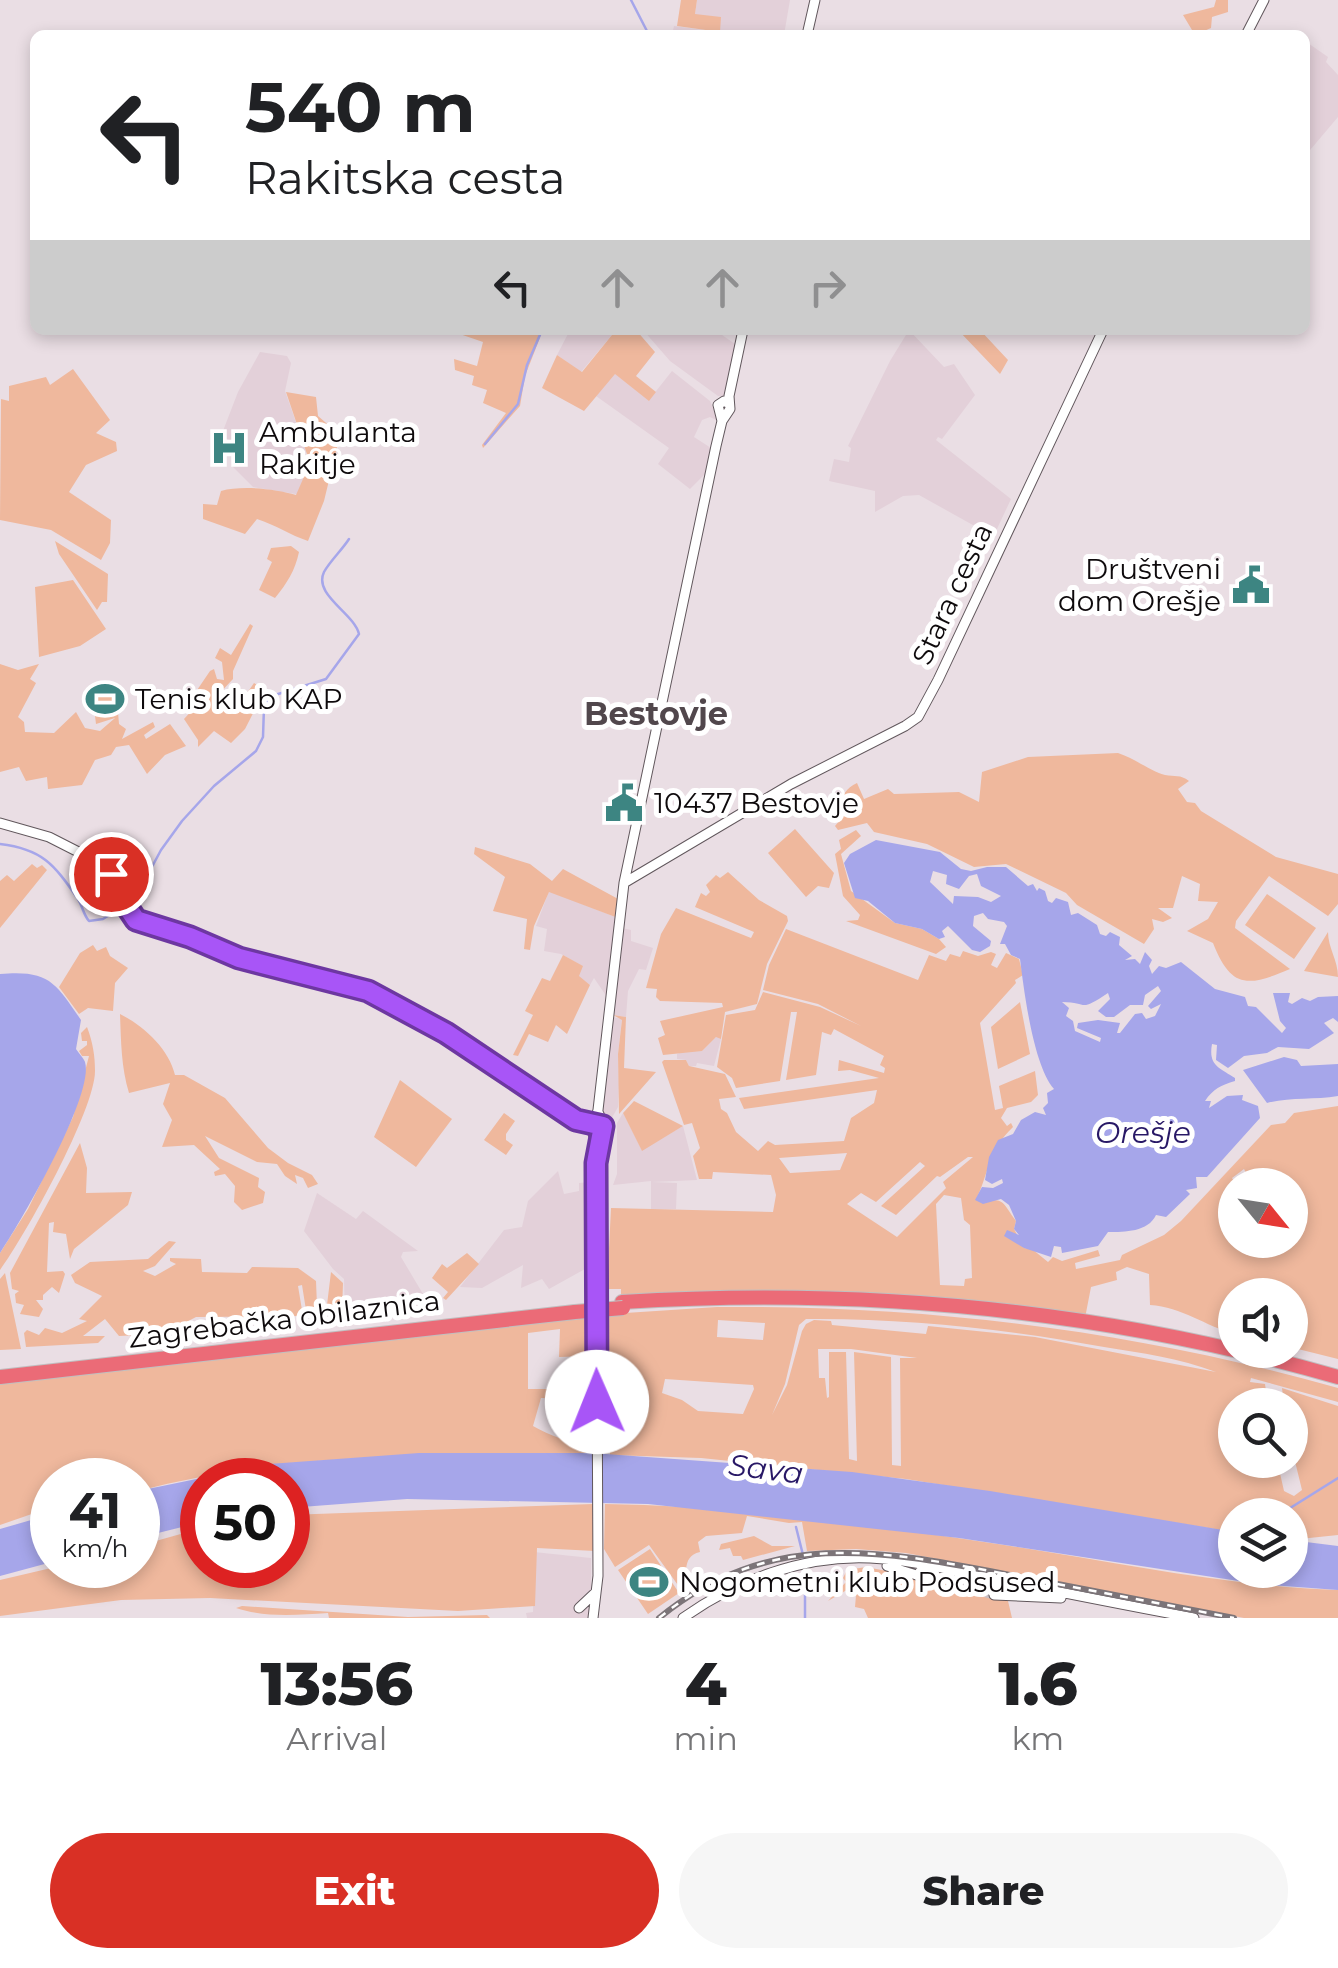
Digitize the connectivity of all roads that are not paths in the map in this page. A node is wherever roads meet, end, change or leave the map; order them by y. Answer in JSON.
{"nodes":[{"id":1,"x":814,"y":0,"type":"edge"},
{"id":2,"x":1264,"y":0,"type":"edge"},
{"id":3,"x":808,"y":30,"type":"edge"},
{"id":4,"x":1249,"y":30,"type":"edge"},
{"id":5,"x":742,"y":335,"type":"edge"},
{"id":6,"x":1101,"y":335,"type":"edge"},
{"id":7,"x":0,"y":822,"type":"edge"},
{"id":8,"x":624,"y":884,"type":"junction"},
{"id":9,"x":596,"y":1133,"type":"junction"},
{"id":10,"x":0,"y":1374,"type":"edge"},
{"id":11,"x":1338,"y":1380,"type":"edge"},
{"id":12,"x":844,"y":1560,"type":"junction"},
{"id":13,"x":933,"y":1580,"type":"tunnel mouth"},
{"id":14,"x":597,"y":1590,"type":"junction"},
{"id":15,"x":994,"y":1594,"type":"tunnel mouth"},
{"id":16,"x":579,"y":1608,"type":"dead end"},
{"id":17,"x":594,"y":1618,"type":"edge"},
{"id":18,"x":683,"y":1618,"type":"edge"},
{"id":19,"x":1171,"y":1618,"type":"edge"},
{"id":20,"x":1194,"y":1618,"type":"edge"}],
"edges":[{"from":1,"to":3,"type":"main road"},
{"from":2,"to":4,"type":"main road"},
{"from":5,"to":8,"type":"main road"},
{"from":6,"to":8,"type":"main road","name":"Stara cesta"},
{"from":7,"to":9,"type":"main road"},
{"from":8,"to":9,"type":"main road"},
{"from":9,"to":14,"type":"main road"},
{"from":10,"to":11,"type":"highway","name":"Zagrebačka obilaznica","bridge":true},
{"from":12,"to":13,"type":"main road"},
{"from":12,"to":18,"type":"main road"},
{"from":12,"to":20,"type":"main road"},
{"from":14,"to":16,"type":"main road"},
{"from":14,"to":17,"type":"main road"},
{"from":15,"to":19,"type":"main road"}]}
